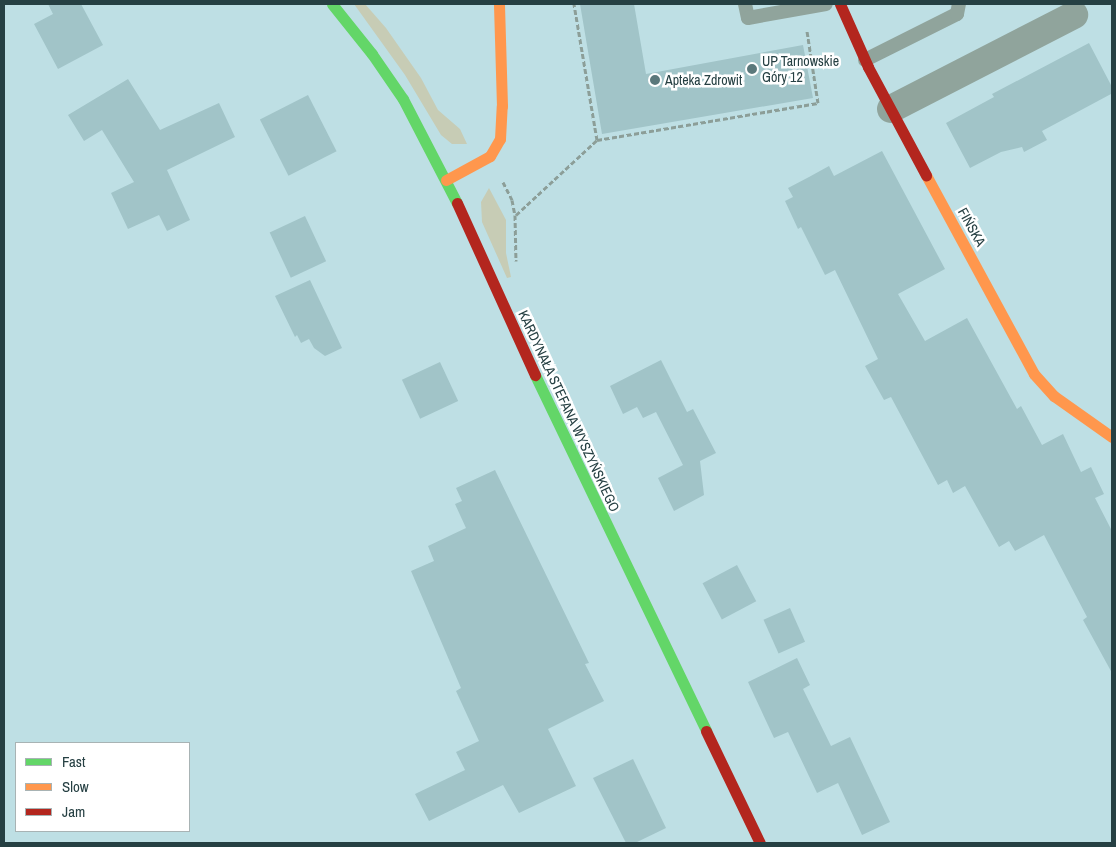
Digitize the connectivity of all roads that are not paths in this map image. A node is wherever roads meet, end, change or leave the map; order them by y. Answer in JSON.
{"nodes":[{"id":1,"x":332,"y":4,"type":"edge"},
{"id":2,"x":499,"y":4,"type":"edge"},
{"id":3,"x":746,"y":4,"type":"edge"},
{"id":4,"x":826,"y":4,"type":"edge"},
{"id":5,"x":840,"y":4,"type":"edge"},
{"id":6,"x":959,"y":4,"type":"edge"},
{"id":7,"x":1074,"y":15,"type":"dead end"},
{"id":8,"x":865,"y":60,"type":"junction"},
{"id":9,"x":891,"y":109,"type":"junction"},
{"id":10,"x":446,"y":180,"type":"junction"},
{"id":11,"x":1112,"y":437,"type":"edge"},
{"id":12,"x":760,"y":843,"type":"edge"}],
"edges":[{"from":1,"to":10,"type":"street","name":"KARDYNAŁA STEFANA WYSZYŃSKIEGO"},
{"from":2,"to":10,"type":"street"},
{"from":3,"to":4,"type":"lane"},
{"from":5,"to":8,"type":"street","name":"FIŃSKA"},
{"from":6,"to":8,"type":"lane"},
{"from":7,"to":9,"type":"street"},
{"from":8,"to":9,"type":"street","name":"FIŃSKA"},
{"from":9,"to":11,"type":"street","name":"FIŃSKA"},
{"from":10,"to":12,"type":"street","name":"KARDYNAŁA STEFANA WYSZYŃSKIEGO"}]}
